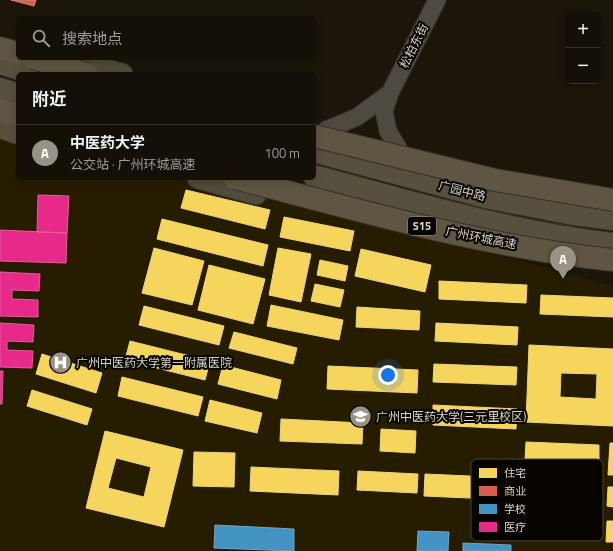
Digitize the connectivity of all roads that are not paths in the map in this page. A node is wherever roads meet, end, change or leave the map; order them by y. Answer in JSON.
{"nodes":[{"id":1,"x":437,"y":0,"type":"edge"},
{"id":2,"x":0,"y":39,"type":"edge"},
{"id":3,"x":16,"y":43,"type":"edge"},
{"id":4,"x":0,"y":48,"type":"edge"},
{"id":5,"x":16,"y":52,"type":"edge"},
{"id":6,"x":46,"y":60,"type":"edge"},
{"id":7,"x":0,"y":63,"type":"edge"},
{"id":8,"x":78,"y":65,"type":"edge"},
{"id":9,"x":29,"y":72,"type":"edge"},
{"id":10,"x":50,"y":72,"type":"edge"},
{"id":11,"x":112,"y":72,"type":"edge"},
{"id":12,"x":0,"y":90,"type":"edge"},
{"id":13,"x":390,"y":93,"type":"junction"},
{"id":14,"x":16,"y":94,"type":"edge"},
{"id":15,"x":0,"y":110,"type":"edge"},
{"id":16,"x":16,"y":115,"type":"edge"},
{"id":17,"x":0,"y":118,"type":"edge"},
{"id":18,"x":16,"y":123,"type":"edge"},
{"id":19,"x":0,"y":127,"type":"edge"},
{"id":20,"x":317,"y":131,"type":"edge"},
{"id":21,"x":16,"y":132,"type":"edge"},
{"id":22,"x":398,"y":148,"type":"junction"},
{"id":23,"x":316,"y":152,"type":"edge"},
{"id":24,"x":316,"y":177,"type":"edge"},
{"id":25,"x":231,"y":180,"type":"edge"},
{"id":26,"x":424,"y":181,"type":"junction"},
{"id":27,"x":613,"y":191,"type":"edge"},
{"id":28,"x":613,"y":200,"type":"edge"},
{"id":29,"x":613,"y":219,"type":"edge"},
{"id":30,"x":613,"y":244,"type":"edge"},
{"id":31,"x":613,"y":260,"type":"edge"},
{"id":32,"x":613,"y":268,"type":"edge"}],
"edges":[{"from":1,"to":13,"type":"street","name":"松柏东街"},
{"from":2,"to":3,"type":"main road"},
{"from":4,"to":5,"type":"highway"},
{"from":6,"to":8,"type":"highway","bridge":true},
{"from":7,"to":9,"type":"highway"},
{"from":8,"to":10,"type":"main road"},
{"from":8,"to":11,"type":"main road"},
{"from":12,"to":14,"type":"highway"},
{"from":13,"to":20,"type":"street"},
{"from":13,"to":22,"type":"street","name":"松柏东街"},
{"from":15,"to":16,"type":"highway"},
{"from":17,"to":18,"type":"highway"},
{"from":19,"to":21,"type":"highway"},
{"from":20,"to":22,"type":"main road"},
{"from":20,"to":28,"type":"highway","bridge":true},
{"from":22,"to":26,"type":"main road"},
{"from":22,"to":27,"type":"main road"},
{"from":23,"to":26,"type":"highway","name":"广园中路"},
{"from":24,"to":30,"type":"highway","name":"广园中路"},
{"from":25,"to":31,"type":"highway","name":"广州环城高速","number":"S15","bridge":true},
{"from":25,"to":32,"type":"main road"},
{"from":26,"to":29,"type":"highway","name":"广园中路"}]}
